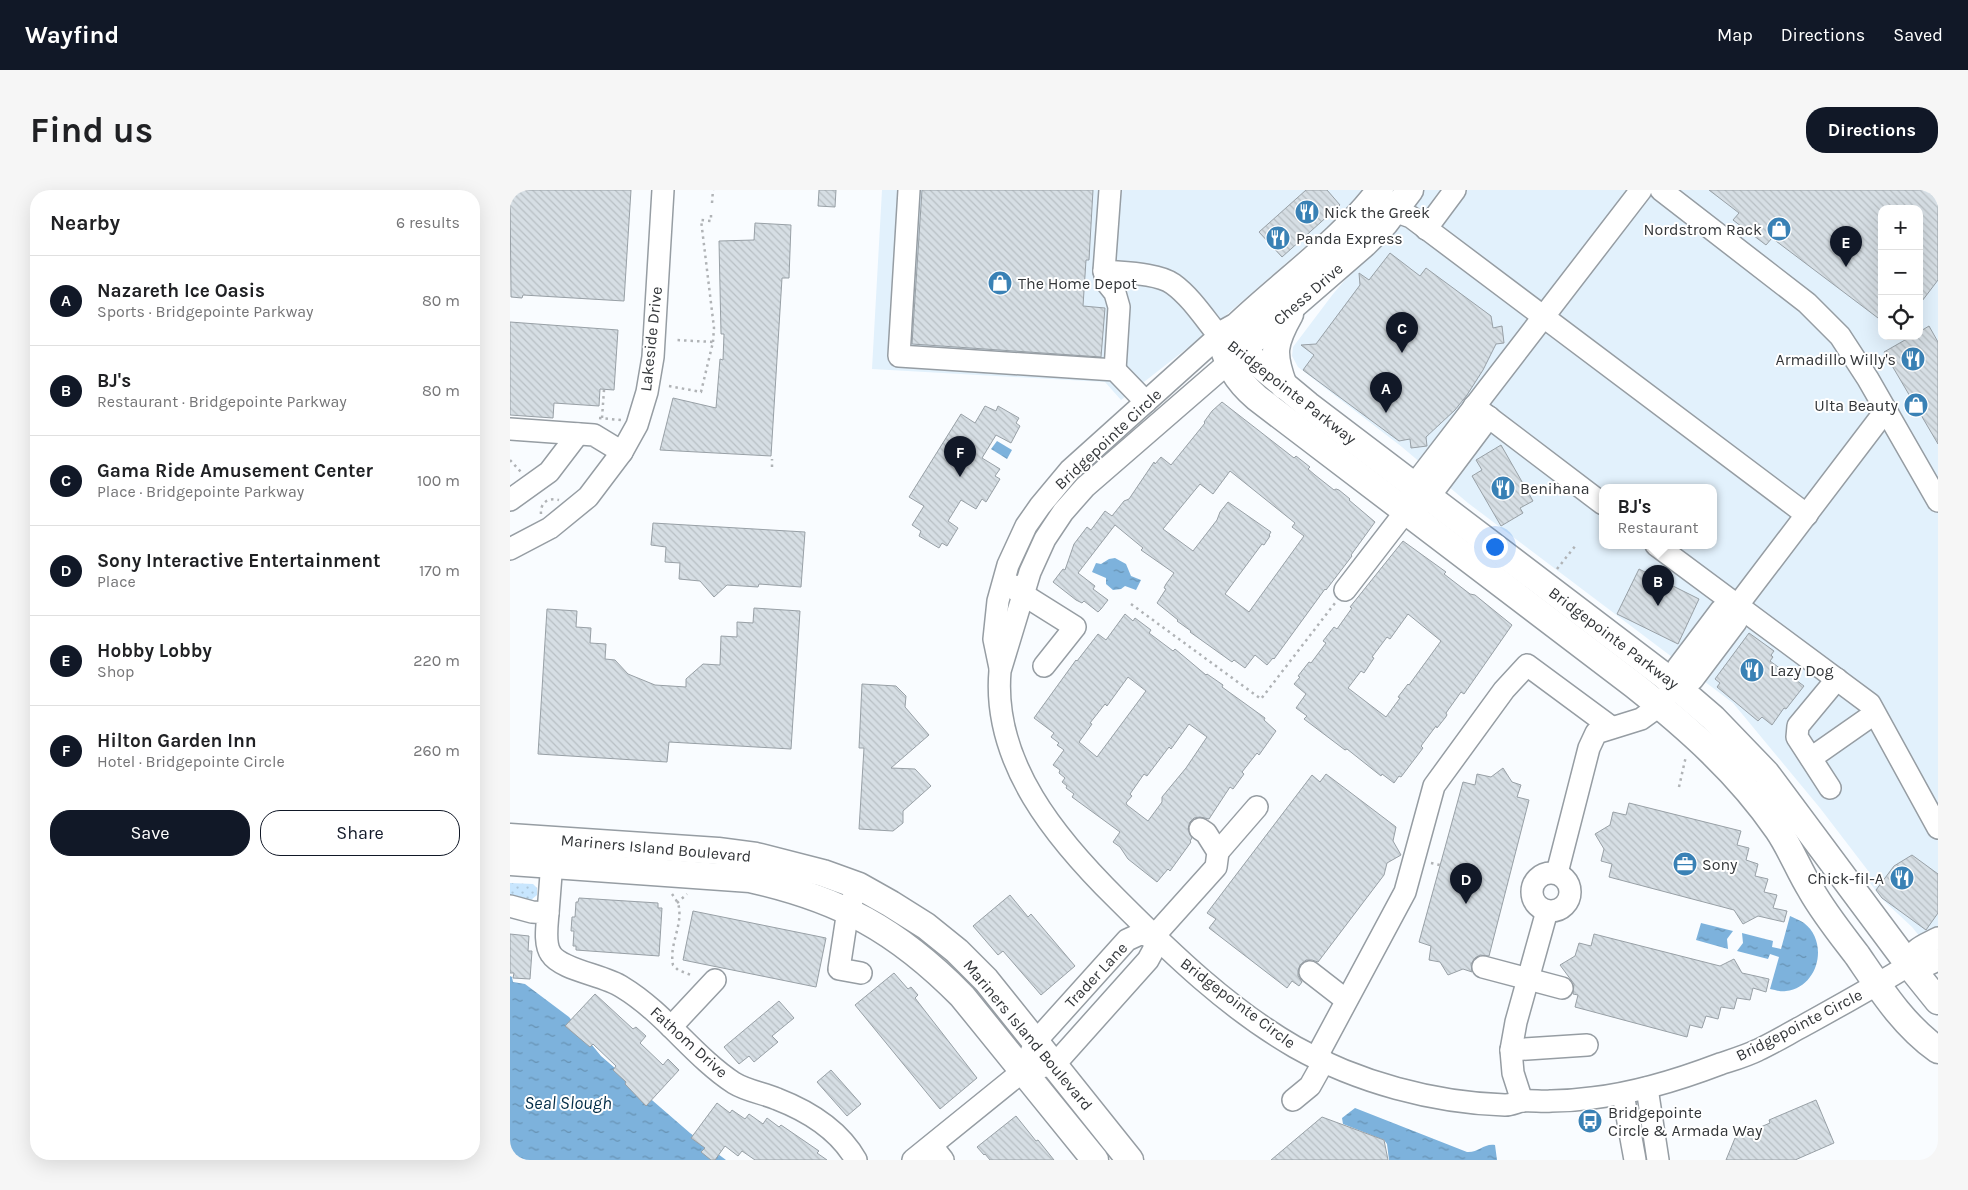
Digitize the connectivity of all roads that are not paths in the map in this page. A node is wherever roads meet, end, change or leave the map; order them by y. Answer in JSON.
{"nodes":[{"id":1,"x":663,"y":190,"type":"edge"},
{"id":2,"x":909,"y":190,"type":"edge"},
{"id":3,"x":1110,"y":190,"type":"edge"},
{"id":4,"x":1410,"y":190,"type":"edge"},
{"id":5,"x":1455,"y":190,"type":"edge"},
{"id":6,"x":1641,"y":190,"type":"edge"},
{"id":7,"x":1661,"y":190,"type":"edge"},
{"id":8,"x":1378,"y":197,"type":"edge"},
{"id":9,"x":1426,"y":229,"type":"junction"},
{"id":10,"x":1104,"y":271,"type":"junction"},
{"id":11,"x":1294,"y":306,"type":"junction"},
{"id":12,"x":1543,"y":317,"type":"junction"},
{"id":13,"x":1219,"y":336,"type":"junction"},
{"id":14,"x":1235,"y":357,"type":"junction"},
{"id":15,"x":1114,"y":370,"type":"junction"},
{"id":16,"x":1284,"y":386,"type":"junction"},
{"id":17,"x":1146,"y":402,"type":"junction"},
{"id":18,"x":1886,"y":410,"type":"junction"},
{"id":19,"x":1482,"y":411,"type":"junction"},
{"id":20,"x":510,"y":429,"type":"edge"},
{"id":21,"x":578,"y":434,"type":"junction"},
{"id":22,"x":622,"y":452,"type":"junction"},
{"id":23,"x":1055,"y":487,"type":"junction"},
{"id":24,"x":1421,"y":491,"type":"junction"},
{"id":25,"x":510,"y":500,"type":"edge"},
{"id":26,"x":1599,"y":501,"type":"edge"},
{"id":27,"x":1938,"y":501,"type":"edge"},
{"id":28,"x":1406,"y":511,"type":"junction"},
{"id":29,"x":1807,"y":515,"type":"junction"},
{"id":30,"x":510,"y":549,"type":"edge"},
{"id":31,"x":1661,"y":549,"type":"edge"},
{"id":32,"x":1345,"y":590,"type":"road end"},
{"id":33,"x":1024,"y":594,"type":"junction"},
{"id":34,"x":1737,"y":606,"type":"junction"},
{"id":35,"x":1044,"y":666,"type":"dead end"},
{"id":36,"x":1000,"y":671,"type":"junction"},
{"id":37,"x":1837,"y":679,"type":"junction"},
{"id":38,"x":1676,"y":685,"type":"junction"},
{"id":39,"x":1660,"y":706,"type":"junction"},
{"id":40,"x":1874,"y":714,"type":"junction"},
{"id":41,"x":1611,"y":727,"type":"junction"},
{"id":42,"x":1811,"y":758,"type":"junction"},
{"id":43,"x":1830,"y":788,"type":"dead end"},
{"id":44,"x":1257,"y":807,"type":"dead end"},
{"id":45,"x":1938,"y":828,"type":"edge"},
{"id":46,"x":1200,"y":829,"type":"dead end"},
{"id":47,"x":510,"y":837,"type":"edge"},
{"id":48,"x":1218,"y":852,"type":"junction"},
{"id":49,"x":553,"y":853,"type":"junction"},
{"id":50,"x":510,"y":862,"type":"edge"},
{"id":51,"x":859,"y":886,"type":"junction"},
{"id":52,"x":510,"y":906,"type":"edge"},
{"id":53,"x":848,"y":910,"type":"junction"},
{"id":54,"x":548,"y":913,"type":"junction"},
{"id":55,"x":1154,"y":936,"type":"junction"},
{"id":56,"x":1938,"y":938,"type":"edge"},
{"id":57,"x":1938,"y":960,"type":"edge"},
{"id":58,"x":1909,"y":965,"type":"junction"},
{"id":59,"x":1483,"y":967,"type":"dead end"},
{"id":60,"x":861,"y":972,"type":"dead end"},
{"id":61,"x":1310,"y":972,"type":"dead end"},
{"id":62,"x":1528,"y":979,"type":"junction"},
{"id":63,"x":716,"y":980,"type":"dead end"},
{"id":64,"x":1878,"y":985,"type":"junction"},
{"id":65,"x":1562,"y":988,"type":"dead end"},
{"id":66,"x":1346,"y":1000,"type":"junction"},
{"id":67,"x":1938,"y":1001,"type":"edge"},
{"id":68,"x":671,"y":1027,"type":"junction"},
{"id":69,"x":1036,"y":1041,"type":"junction"},
{"id":70,"x":1587,"y":1045,"type":"dead end"},
{"id":71,"x":1511,"y":1050,"type":"junction"},
{"id":72,"x":1938,"y":1050,"type":"edge"},
{"id":73,"x":1320,"y":1059,"type":"junction"},
{"id":74,"x":1055,"y":1064,"type":"junction"},
{"id":75,"x":1023,"y":1071,"type":"junction"},
{"id":76,"x":1647,"y":1088,"type":"junction"},
{"id":77,"x":1623,"y":1094,"type":"junction"},
{"id":78,"x":1294,"y":1100,"type":"dead end"},
{"id":79,"x":1522,"y":1101,"type":"junction"},
{"id":80,"x":938,"y":1153,"type":"edge"},
{"id":81,"x":856,"y":1160,"type":"edge"},
{"id":82,"x":913,"y":1160,"type":"edge"},
{"id":83,"x":1095,"y":1160,"type":"edge"},
{"id":84,"x":1130,"y":1160,"type":"edge"},
{"id":85,"x":1635,"y":1160,"type":"edge"},
{"id":86,"x":1658,"y":1160,"type":"edge"}],
"edges":[{"from":1,"to":22,"type":"street","name":"Lakeside Drive"},
{"from":2,"to":15,"type":"street"},
{"from":3,"to":10,"type":"street"},
{"from":4,"to":8,"type":"main road","name":"Chess Drive"},
{"from":5,"to":9,"type":"street"},
{"from":6,"to":12,"type":"street"},
{"from":7,"to":18,"type":"street"},
{"from":8,"to":9,"type":"street"},
{"from":8,"to":11,"type":"main road","name":"Chess Drive"},
{"from":8,"to":13,"type":"main road","name":"Chess Drive"},
{"from":9,"to":12,"type":"street"},
{"from":10,"to":13,"type":"street"},
{"from":10,"to":15,"type":"street"},
{"from":11,"to":14,"type":"main road","name":"Chess Drive"},
{"from":11,"to":16,"type":"main road"},
{"from":12,"to":19,"type":"street"},
{"from":12,"to":29,"type":"street"},
{"from":13,"to":14,"type":"main road","name":"Bridgepointe Parkway"},
{"from":13,"to":17,"type":"street","name":"Bridgepointe Circle"},
{"from":14,"to":16,"type":"main road","name":"Bridgepointe Parkway"},
{"from":14,"to":28,"type":"main road","name":"Bridgepointe Parkway"},
{"from":14,"to":33,"type":"street","name":"Bridgepointe Circle"},
{"from":15,"to":17,"type":"street"},
{"from":16,"to":24,"type":"main road","name":"Bridgepointe Parkway"},
{"from":17,"to":23,"type":"street","name":"Bridgepointe Circle"},
{"from":18,"to":27,"type":"street"},
{"from":18,"to":29,"type":"street"},
{"from":19,"to":24,"type":"street"},
{"from":19,"to":26,"type":"street"},
{"from":20,"to":21,"type":"street"},
{"from":21,"to":22,"type":"street"},
{"from":21,"to":25,"type":"street"},
{"from":22,"to":30,"type":"street","name":"Lakeside Drive"},
{"from":23,"to":33,"type":"street"},
{"from":23,"to":36,"type":"street","name":"Bridgepointe Circle"},
{"from":24,"to":28,"type":"street"},
{"from":24,"to":38,"type":"main road","name":"Bridgepointe Parkway"},
{"from":28,"to":32,"type":"street"},
{"from":28,"to":39,"type":"main road","name":"Bridgepointe Parkway"},
{"from":29,"to":34,"type":"street"},
{"from":31,"to":34,"type":"street"},
{"from":33,"to":35,"type":"street"},
{"from":33,"to":36,"type":"street","name":"Bridgepointe Circle"},
{"from":34,"to":37,"type":"street"},
{"from":34,"to":38,"type":"street"},
{"from":36,"to":55,"type":"street","name":"Bridgepointe Circle"},
{"from":37,"to":40,"type":"street"},
{"from":37,"to":42,"type":"street"},
{"from":38,"to":39,"type":"street"},
{"from":38,"to":58,"type":"main road","name":"Bridgepointe Parkway"},
{"from":39,"to":41,"type":"street"},
{"from":39,"to":64,"type":"main road","name":"Bridgepointe Parkway"},
{"from":40,"to":42,"type":"street"},
{"from":40,"to":45,"type":"street"},
{"from":41,"to":62,"type":"street"},
{"from":41,"to":66,"type":"street"},
{"from":42,"to":43,"type":"street"},
{"from":44,"to":48,"type":"street"},
{"from":46,"to":48,"type":"street"},
{"from":47,"to":49,"type":"main road","name":"Mariners Island Boulevard"},
{"from":48,"to":55,"type":"street"},
{"from":49,"to":50,"type":"main road","name":"Mariners Island Boulevard"},
{"from":49,"to":51,"type":"main road","name":"Mariners Island Boulevard"},
{"from":49,"to":53,"type":"main road","name":"Mariners Island Boulevard"},
{"from":49,"to":54,"type":"street","name":"Fathom Drive"},
{"from":51,"to":53,"type":"street"},
{"from":51,"to":69,"type":"main road","name":"Mariners Island Boulevard"},
{"from":52,"to":54,"type":"street"},
{"from":53,"to":60,"type":"street"},
{"from":53,"to":75,"type":"main road","name":"Mariners Island Boulevard"},
{"from":54,"to":68,"type":"street","name":"Fathom Drive"},
{"from":55,"to":69,"type":"street","name":"Trader Lane"},
{"from":55,"to":73,"type":"street","name":"Bridgepointe Circle"},
{"from":55,"to":74,"type":"street","name":"Trader Lane"},
{"from":56,"to":58,"type":"street"},
{"from":57,"to":58,"type":"street"},
{"from":58,"to":64,"type":"street","name":"Bridgepointe Circle"},
{"from":58,"to":67,"type":"main road","name":"Bridgepointe Parkway"},
{"from":59,"to":62,"type":"street"},
{"from":61,"to":66,"type":"street"},
{"from":62,"to":65,"type":"street"},
{"from":62,"to":71,"type":"street"},
{"from":63,"to":68,"type":"street"},
{"from":64,"to":72,"type":"main road","name":"Bridgepointe Parkway"},
{"from":64,"to":76,"type":"street","name":"Bridgepointe Circle"},
{"from":66,"to":73,"type":"street"},
{"from":68,"to":81,"type":"street","name":"Fathom Drive"},
{"from":69,"to":74,"type":"main road","name":"Mariners Island Boulevard"},
{"from":69,"to":75,"type":"street","name":"Trader Lane"},
{"from":70,"to":71,"type":"street"},
{"from":71,"to":79,"type":"street"},
{"from":73,"to":78,"type":"street"},
{"from":73,"to":79,"type":"street","name":"Bridgepointe Circle"},
{"from":74,"to":75,"type":"street","name":"Trader Lane"},
{"from":74,"to":84,"type":"main road","name":"Mariners Island Boulevard"},
{"from":75,"to":80,"type":"street","name":"Trader Lane"},
{"from":75,"to":83,"type":"main road","name":"Mariners Island Boulevard"},
{"from":76,"to":77,"type":"street","name":"Bridgepointe Circle"},
{"from":76,"to":86,"type":"street"},
{"from":77,"to":79,"type":"street","name":"Bridgepointe Circle"},
{"from":77,"to":85,"type":"street"},
{"from":80,"to":82,"type":"street","name":"Trader Lane"}]}
